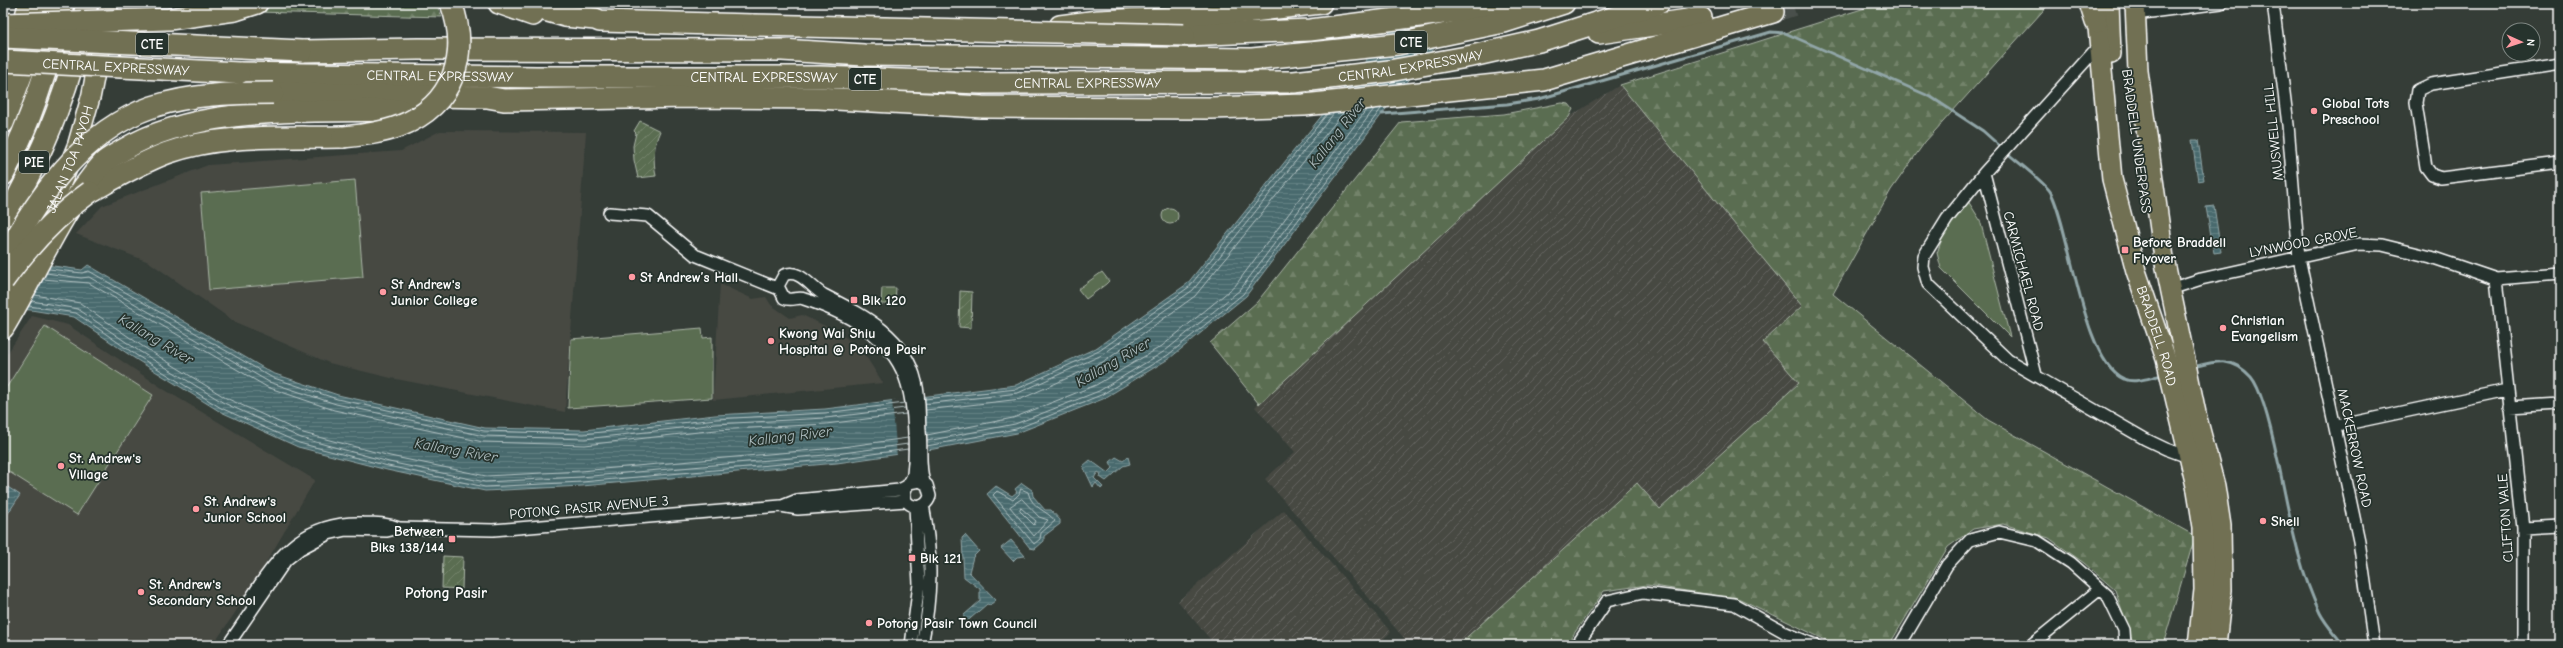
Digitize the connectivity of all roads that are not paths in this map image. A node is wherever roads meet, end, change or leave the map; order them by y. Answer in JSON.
{"nodes":[{"id":1,"x":28,"y":3,"type":"edge"},
{"id":2,"x":42,"y":3,"type":"edge"},
{"id":3,"x":63,"y":3,"type":"edge"},
{"id":4,"x":87,"y":3,"type":"edge"},
{"id":5,"x":110,"y":3,"type":"edge"},
{"id":6,"x":257,"y":3,"type":"edge"},
{"id":7,"x":451,"y":3,"type":"edge"},
{"id":8,"x":499,"y":3,"type":"edge"},
{"id":9,"x":520,"y":3,"type":"edge"},
{"id":10,"x":1428,"y":3,"type":"edge"},
{"id":11,"x":1521,"y":3,"type":"edge"},
{"id":12,"x":1564,"y":3,"type":"edge"},
{"id":13,"x":1659,"y":3,"type":"edge"},
{"id":14,"x":2090,"y":3,"type":"edge"},
{"id":15,"x":2109,"y":3,"type":"edge"},
{"id":16,"x":2221,"y":3,"type":"edge"},
{"id":17,"x":2273,"y":3,"type":"edge"},
{"id":18,"x":239,"y":6,"type":"edge"},
{"id":19,"x":2131,"y":7,"type":"edge"},
{"id":20,"x":1764,"y":8,"type":"edge"},
{"id":21,"x":1312,"y":13,"type":"edge"},
{"id":22,"x":2096,"y":13,"type":"edge"},
{"id":23,"x":1499,"y":15,"type":"junction"},
{"id":24,"x":1701,"y":18,"type":"junction"},
{"id":25,"x":600,"y":21,"type":"junction"},
{"id":26,"x":3,"y":24,"type":"edge"},
{"id":27,"x":1539,"y":41,"type":"junction"},
{"id":28,"x":2098,"y":47,"type":"junction"},
{"id":29,"x":7,"y":48,"type":"edge"},
{"id":30,"x":864,"y":55,"type":"junction"},
{"id":31,"x":2560,"y":64,"type":"edge"},
{"id":32,"x":3,"y":73,"type":"edge"},
{"id":33,"x":1440,"y":89,"type":"junction"},
{"id":34,"x":504,"y":100,"type":"junction"},
{"id":35,"x":4,"y":112,"type":"edge"},
{"id":36,"x":2560,"y":163,"type":"edge"},
{"id":37,"x":1984,"y":174,"type":"junction"},
{"id":38,"x":3,"y":175,"type":"edge"},
{"id":39,"x":609,"y":213,"type":"dead end"},
{"id":40,"x":3,"y":225,"type":"edge"},
{"id":41,"x":36,"y":258,"type":"junction"},
{"id":42,"x":2299,"y":258,"type":"junction"},
{"id":43,"x":3,"y":261,"type":"edge"},
{"id":44,"x":2560,"y":274,"type":"edge"},
{"id":45,"x":2496,"y":279,"type":"junction"},
{"id":46,"x":3,"y":282,"type":"edge"},
{"id":47,"x":805,"y":282,"type":"junction"},
{"id":48,"x":779,"y":289,"type":"junction"},
{"id":49,"x":2170,"y":289,"type":"junction"},
{"id":50,"x":801,"y":298,"type":"junction"},
{"id":51,"x":5,"y":317,"type":"edge"},
{"id":52,"x":2178,"y":369,"type":"junction"},
{"id":53,"x":2036,"y":375,"type":"junction"},
{"id":54,"x":912,"y":383,"type":"junction"},
{"id":55,"x":2507,"y":390,"type":"junction"},
{"id":56,"x":2560,"y":404,"type":"edge"},
{"id":57,"x":2509,"y":407,"type":"junction"},
{"id":58,"x":2336,"y":426,"type":"junction"},
{"id":59,"x":2188,"y":457,"type":"junction"},
{"id":60,"x":915,"y":480,"type":"junction"},
{"id":61,"x":915,"y":504,"type":"junction"},
{"id":62,"x":781,"y":506,"type":"junction"},
{"id":63,"x":2560,"y":526,"type":"edge"},
{"id":64,"x":400,"y":528,"type":"junction"},
{"id":65,"x":2523,"y":528,"type":"junction"},
{"id":66,"x":2100,"y":589,"type":"junction"},
{"id":67,"x":221,"y":645,"type":"edge"},
{"id":68,"x":228,"y":645,"type":"edge"},
{"id":69,"x":911,"y":645,"type":"edge"},
{"id":70,"x":922,"y":645,"type":"edge"},
{"id":71,"x":1577,"y":645,"type":"edge"},
{"id":72,"x":1815,"y":645,"type":"edge"},
{"id":73,"x":1900,"y":645,"type":"edge"},
{"id":74,"x":2031,"y":645,"type":"edge"},
{"id":75,"x":2125,"y":645,"type":"edge"},
{"id":76,"x":2198,"y":645,"type":"edge"},
{"id":77,"x":2216,"y":645,"type":"edge"},
{"id":78,"x":2374,"y":645,"type":"edge"},
{"id":79,"x":2523,"y":645,"type":"edge"}],
"edges":[{"from":1,"to":29,"type":"main road"},
{"from":2,"to":35,"type":"highway"},
{"from":3,"to":38,"type":"highway","number":"PIE"},
{"from":4,"to":40,"type":"highway","number":"PIE"},
{"from":5,"to":41,"type":"main road","name":"JALAN TOA PAYOH"},
{"from":6,"to":18,"type":"highway"},
{"from":7,"to":46,"type":"highway","bridge":true},
{"from":8,"to":25,"type":"highway"},
{"from":9,"to":25,"type":"highway"},
{"from":10,"to":21,"type":"highway"},
{"from":11,"to":23,"type":"highway"},
{"from":12,"to":23,"type":"highway","name":"CENTRAL EXPRESSWAY","number":"CTE"},
{"from":13,"to":27,"type":"highway","name":"CENTRAL EXPRESSWAY","number":"CTE"},
{"from":14,"to":22,"type":"highway"},
{"from":15,"to":52,"type":"highway","name":"BRADDELL UNDERPASS"},
{"from":16,"to":19,"type":"street"},
{"from":17,"to":42,"type":"street","name":"MUSWELL HILL"},
{"from":18,"to":26,"type":"highway","bridge":true},
{"from":19,"to":49,"type":"highway","name":"BRADDELL ROAD"},
{"from":19,"to":52,"type":"highway","name":"BRADDELL UNDERPASS"},
{"from":20,"to":24,"type":"highway"},
{"from":20,"to":33,"type":"highway"},
{"from":21,"to":23,"type":"highway"},
{"from":21,"to":25,"type":"highway","bridge":true},
{"from":21,"to":30,"type":"highway"},
{"from":22,"to":28,"type":"highway","name":"BRADDELL ROAD"},
{"from":23,"to":30,"type":"highway","name":"CENTRAL EXPRESSWAY","number":"CTE"},
{"from":24,"to":27,"type":"highway"},
{"from":24,"to":33,"type":"highway"},
{"from":27,"to":29,"type":"highway","name":"CENTRAL EXPRESSWAY","number":"CTE","bridge":true},
{"from":28,"to":37,"type":"street"},
{"from":28,"to":52,"type":"highway","name":"BRADDELL ROAD"},
{"from":29,"to":30,"type":"highway","name":"CENTRAL EXPRESSWAY","number":"CTE","bridge":true},
{"from":29,"to":32,"type":"highway"},
{"from":29,"to":35,"type":"main road"},
{"from":31,"to":36,"type":"street"},
{"from":33,"to":34,"type":"highway"},
{"from":34,"to":41,"type":"highway"},
{"from":34,"to":43,"type":"highway","bridge":true},
{"from":37,"to":53,"type":"street","name":"CARMICHAEL ROAD"},
{"from":37,"to":53,"type":"street"},
{"from":39,"to":48,"type":"street"},
{"from":41,"to":51,"type":"highway"},
{"from":42,"to":45,"type":"street","name":"LYNWOOD GROVE"},
{"from":42,"to":49,"type":"street","name":"LYNWOOD GROVE"},
{"from":42,"to":58,"type":"street","name":"MACKERROW ROAD"},
{"from":44,"to":45,"type":"street","name":"LYNWOOD GROVE"},
{"from":45,"to":55,"type":"street","name":"CLIFTON VALE"},
{"from":47,"to":48,"type":"street"},
{"from":47,"to":50,"type":"street"},
{"from":47,"to":54,"type":"street"},
{"from":48,"to":50,"type":"street"},
{"from":49,"to":52,"type":"highway","name":"BRADDELL ROAD"},
{"from":50,"to":54,"type":"street"},
{"from":52,"to":59,"type":"highway","name":"BRADDELL ROAD"},
{"from":52,"to":77,"type":"highway","name":"BRADDELL UNDERPASS"},
{"from":53,"to":59,"type":"street"},
{"from":54,"to":60,"type":"street"},
{"from":55,"to":57,"type":"street","name":"CLIFTON VALE"},
{"from":55,"to":58,"type":"street"},
{"from":56,"to":57,"type":"street"},
{"from":57,"to":65,"type":"street","name":"CLIFTON VALE"},
{"from":58,"to":78,"type":"street","name":"MACKERROW ROAD"},
{"from":59,"to":76,"type":"highway","name":"BRADDELL ROAD"},
{"from":60,"to":61,"type":"street"},
{"from":60,"to":61,"type":"street"},
{"from":60,"to":62,"type":"street","name":"POTONG PASIR AVENUE 3"},
{"from":61,"to":62,"type":"street","name":"POTONG PASIR AVENUE 3"},
{"from":61,"to":69,"type":"street"},
{"from":61,"to":70,"type":"street"},
{"from":62,"to":64,"type":"street","name":"POTONG PASIR AVENUE 3"},
{"from":63,"to":65,"type":"street"},
{"from":64,"to":67,"type":"street","name":"POTONG PASIR AVENUE 3"},
{"from":64,"to":68,"type":"street","name":"POTONG PASIR AVENUE 3"},
{"from":65,"to":79,"type":"street","name":"CLIFTON VALE"},
{"from":66,"to":73,"type":"street"},
{"from":66,"to":74,"type":"street"},
{"from":66,"to":75,"type":"street"},
{"from":71,"to":72,"type":"street"}]}
